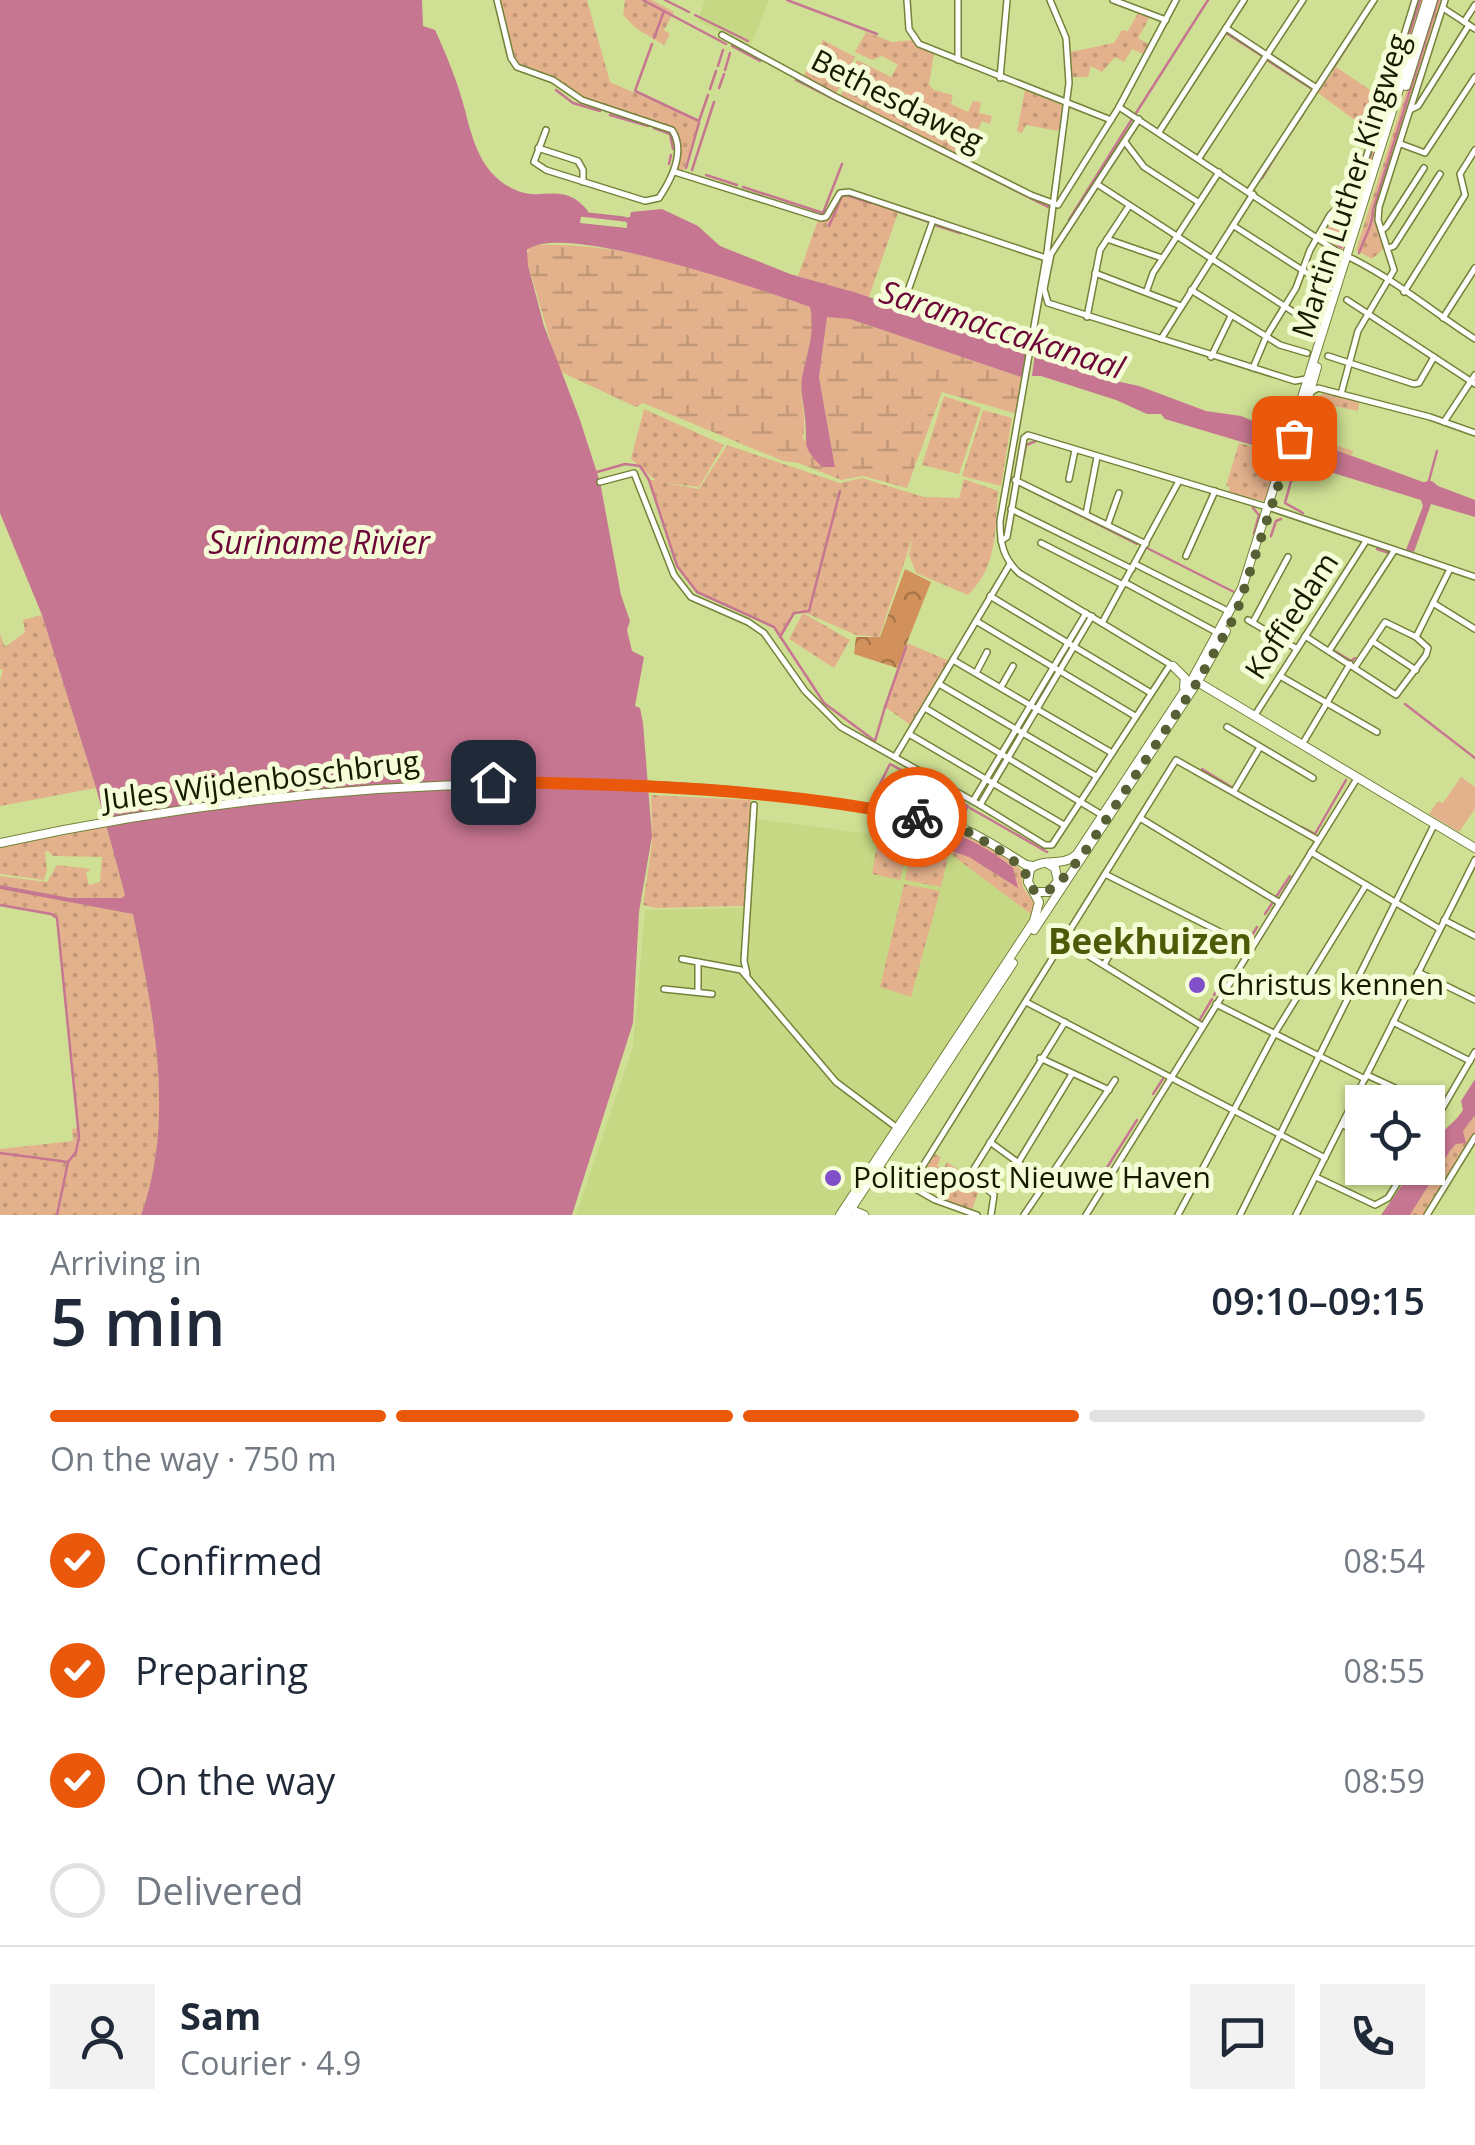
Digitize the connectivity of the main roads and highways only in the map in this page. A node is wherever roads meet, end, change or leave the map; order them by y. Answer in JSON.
{"nodes":[{"id":1,"x":1431,"y":0,"type":"edge"},
{"id":2,"x":1269,"y":508,"type":"junction"},
{"id":3,"x":1172,"y":665,"type":"road end"},
{"id":4,"x":1195,"y":680,"type":"junction"},
{"id":5,"x":1176,"y":704,"type":"junction"},
{"id":6,"x":0,"y":843,"type":"edge"},
{"id":7,"x":1475,"y":848,"type":"edge"},
{"id":8,"x":1080,"y":859,"type":"junction"},
{"id":9,"x":1047,"y":863,"type":"junction"},
{"id":10,"x":1030,"y":870,"type":"junction"},
{"id":11,"x":1055,"y":888,"type":"junction"},
{"id":12,"x":1035,"y":892,"type":"junction"},
{"id":13,"x":1036,"y":928,"type":"junction"},
{"id":14,"x":900,"y":1130,"type":"junction"},
{"id":15,"x":845,"y":1213,"type":"edge"},
{"id":16,"x":864,"y":1215,"type":"edge"}],
"edges":[{"from":1,"to":2,"type":"main road","name":"Martin Luther Kingweg"},
{"from":2,"to":4,"type":"main road"},
{"from":2,"to":4,"type":"main road"},
{"from":3,"to":5,"type":"main road"},
{"from":4,"to":5,"type":"main road"},
{"from":4,"to":7,"type":"main road"},
{"from":4,"to":8,"type":"main road"},
{"from":5,"to":9,"type":"main road"},
{"from":6,"to":10,"type":"main road","name":"Jules Wijdenboschbrug"},
{"from":8,"to":11,"type":"main road"},
{"from":8,"to":13,"type":"main road"},
{"from":9,"to":10,"type":"main road"},
{"from":9,"to":11,"type":"main road"},
{"from":10,"to":12,"type":"main road"},
{"from":11,"to":12,"type":"main road"},
{"from":11,"to":13,"type":"main road"},
{"from":12,"to":14,"type":"main road"},
{"from":13,"to":14,"type":"main road"},
{"from":14,"to":15,"type":"main road"},
{"from":14,"to":15,"type":"main road"},
{"from":15,"to":16,"type":"main road"}]}
